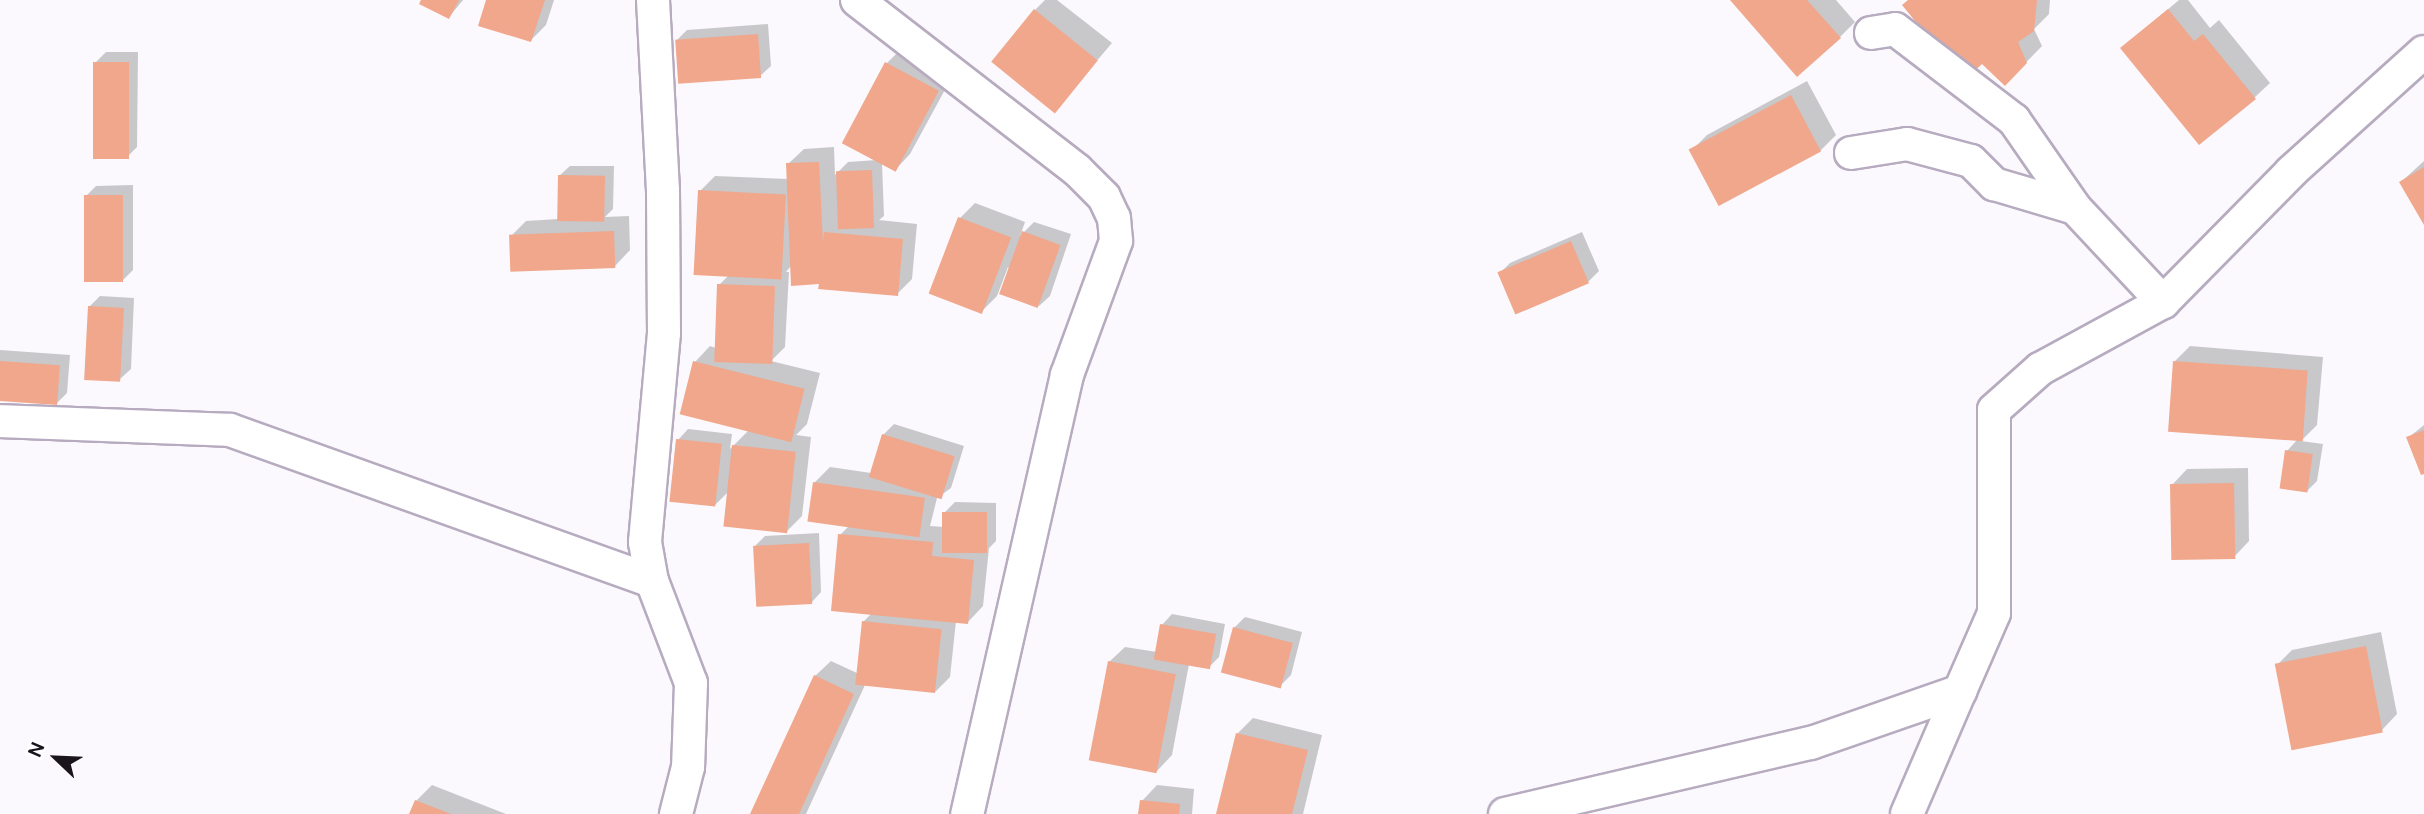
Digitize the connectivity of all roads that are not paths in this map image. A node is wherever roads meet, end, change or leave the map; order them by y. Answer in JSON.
{"nodes":[{"id":1,"x":653,"y":0,"type":"edge"},
{"id":2,"x":857,"y":0,"type":"edge"},
{"id":3,"x":1871,"y":33,"type":"dead end"},
{"id":4,"x":2424,"y":52,"type":"edge"},
{"id":5,"x":1851,"y":153,"type":"dead end"},
{"id":6,"x":2076,"y":208,"type":"junction"},
{"id":7,"x":2163,"y":302,"type":"junction"},
{"id":8,"x":0,"y":421,"type":"edge"},
{"id":9,"x":652,"y":581,"type":"junction"},
{"id":10,"x":1959,"y":691,"type":"junction"},
{"id":11,"x":1913,"y":812,"type":"edge"},
{"id":12,"x":676,"y":814,"type":"edge"},
{"id":13,"x":967,"y":814,"type":"edge"},
{"id":14,"x":1504,"y":814,"type":"edge"}],
"edges":[{"from":1,"to":9,"type":"street"},
{"from":2,"to":13,"type":"street"},
{"from":3,"to":6,"type":"street"},
{"from":4,"to":7,"type":"street"},
{"from":5,"to":6,"type":"street"},
{"from":6,"to":7,"type":"street"},
{"from":7,"to":10,"type":"street"},
{"from":8,"to":9,"type":"street"},
{"from":9,"to":12,"type":"street"},
{"from":10,"to":11,"type":"street"},
{"from":10,"to":14,"type":"street"}]}
